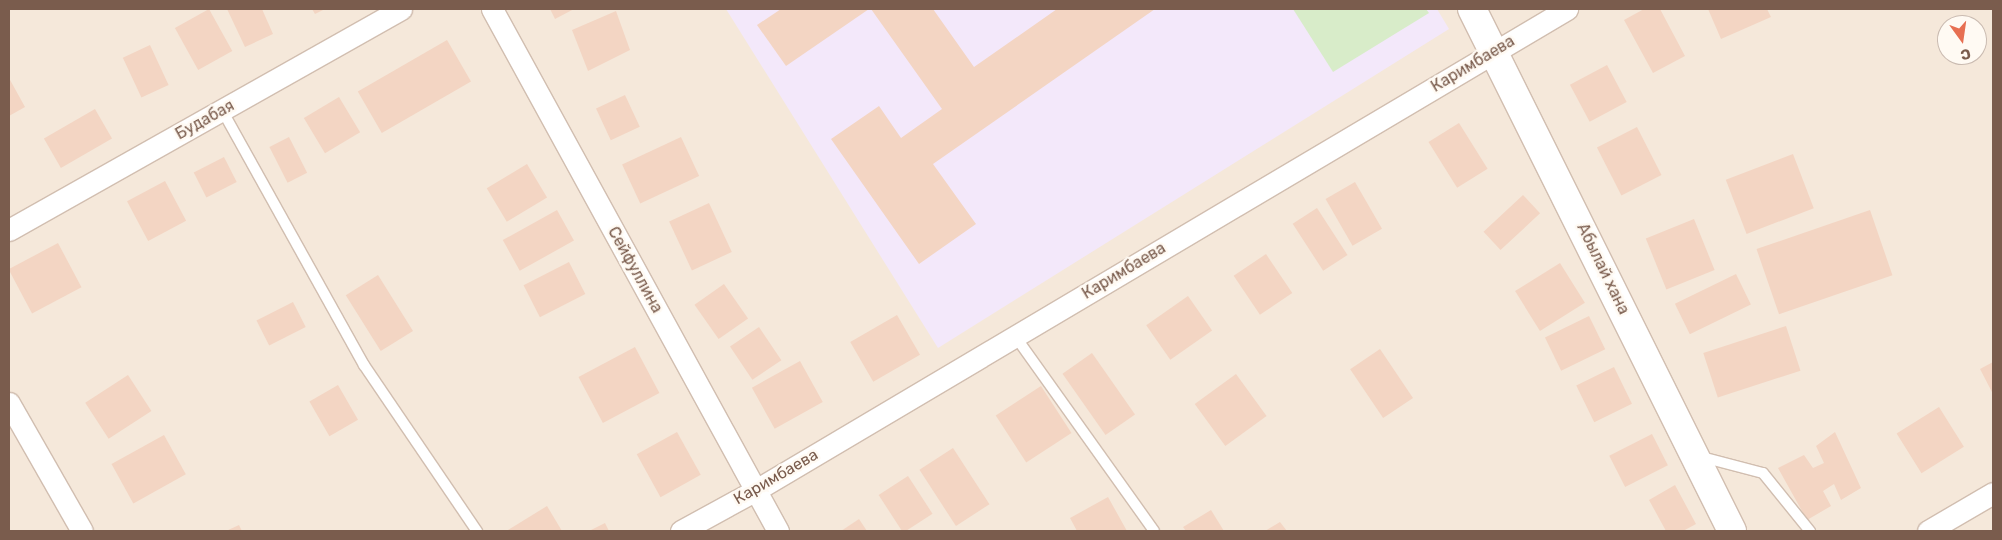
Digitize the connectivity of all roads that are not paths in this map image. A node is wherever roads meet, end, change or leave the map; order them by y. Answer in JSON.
{"nodes":[{"id":1,"x":401,"y":9,"type":"edge"},
{"id":2,"x":492,"y":9,"type":"edge"},
{"id":3,"x":1472,"y":9,"type":"edge"},
{"id":4,"x":1567,"y":9,"type":"edge"},
{"id":5,"x":1495,"y":51,"type":"junction"},
{"id":6,"x":222,"y":110,"type":"junction"},
{"id":7,"x":9,"y":230,"type":"edge"},
{"id":8,"x":1015,"y":336,"type":"junction"},
{"id":9,"x":9,"y":403,"type":"edge"},
{"id":10,"x":1694,"y":455,"type":"junction"},
{"id":11,"x":756,"y":490,"type":"junction"},
{"id":12,"x":1993,"y":493,"type":"edge"},
{"id":13,"x":82,"y":531,"type":"edge"},
{"id":14,"x":477,"y":531,"type":"edge"},
{"id":15,"x":680,"y":531,"type":"edge"},
{"id":16,"x":778,"y":531,"type":"edge"},
{"id":17,"x":1154,"y":531,"type":"edge"},
{"id":18,"x":1732,"y":531,"type":"edge"},
{"id":19,"x":1810,"y":531,"type":"edge"},
{"id":20,"x":1928,"y":531,"type":"edge"}],
"edges":[{"from":1,"to":6,"type":"street","name":"Будабая"},
{"from":2,"to":11,"type":"street","name":"Сейфуллина"},
{"from":3,"to":5,"type":"main road","name":"Абылай хана"},
{"from":4,"to":5,"type":"street","name":"Каримбаева"},
{"from":5,"to":8,"type":"street","name":"Каримбаева"},
{"from":5,"to":10,"type":"main road","name":"Абылай хана"},
{"from":6,"to":7,"type":"street","name":"Будабая"},
{"from":6,"to":14,"type":"lane"},
{"from":8,"to":11,"type":"street","name":"Каримбаева"},
{"from":8,"to":17,"type":"lane"},
{"from":9,"to":13,"type":"street"},
{"from":10,"to":18,"type":"main road","name":"Абылай хана"},
{"from":10,"to":19,"type":"lane"},
{"from":11,"to":15,"type":"street","name":"Каримбаева"},
{"from":11,"to":16,"type":"street","name":"Сейфуллина"},
{"from":12,"to":20,"type":"street"}]}
